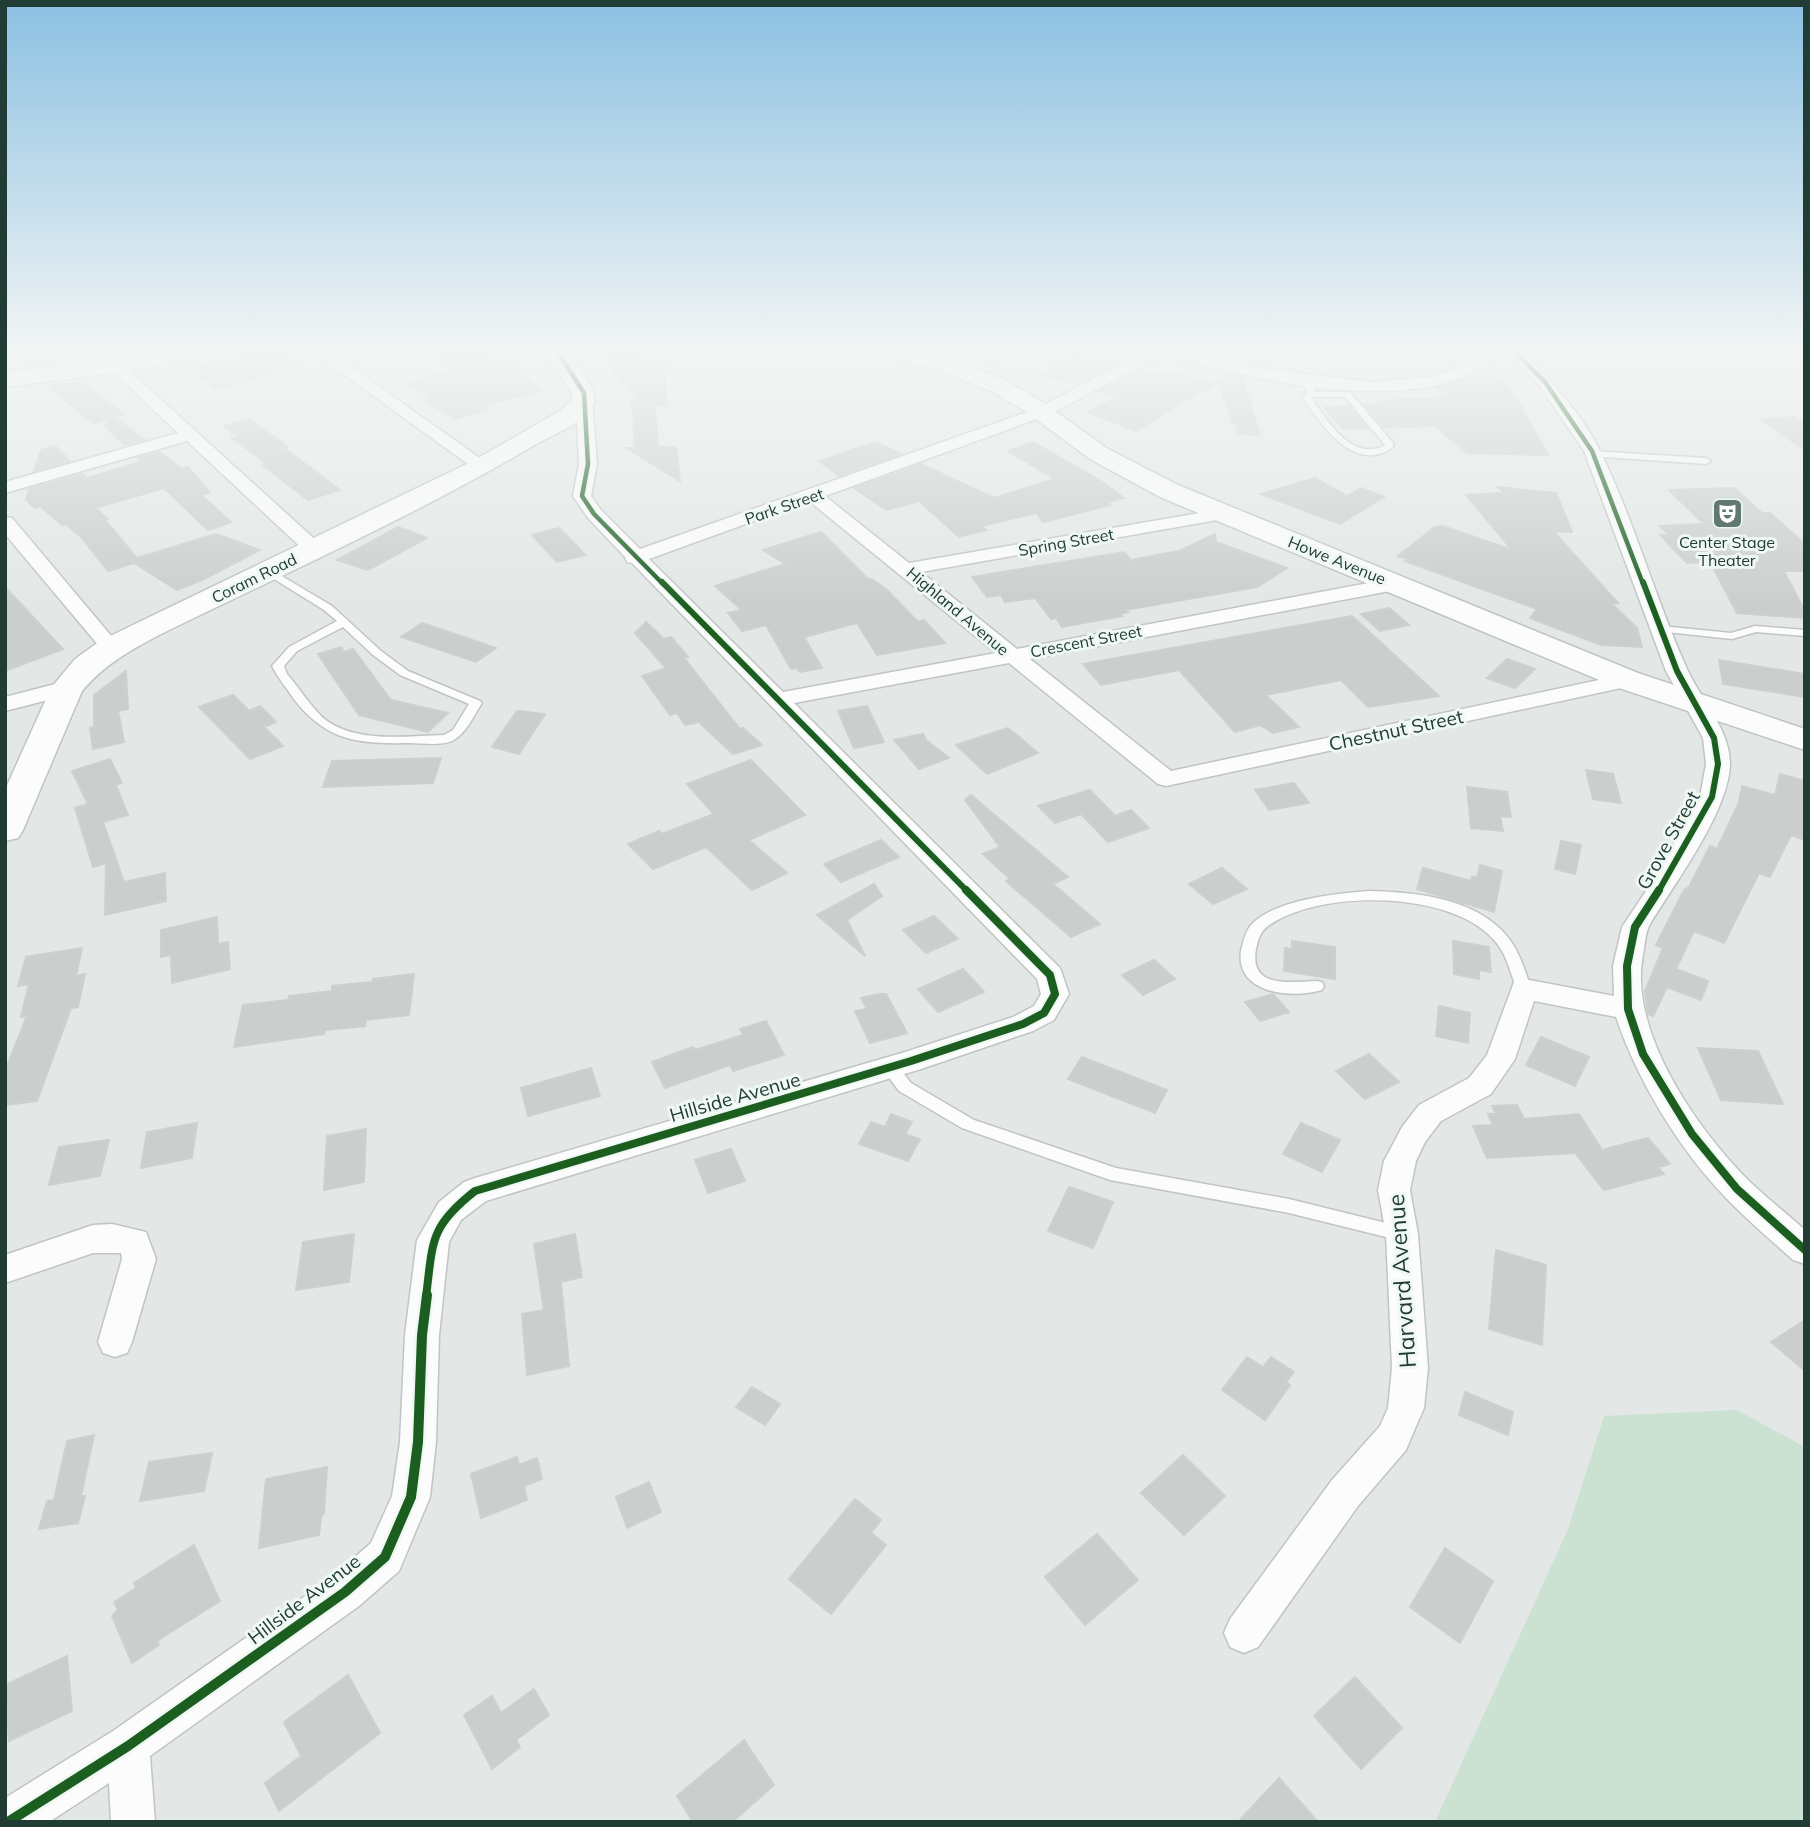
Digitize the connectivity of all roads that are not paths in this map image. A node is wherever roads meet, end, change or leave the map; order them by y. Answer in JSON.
{"nodes":[{"id":1,"x":437,"y":434,"type":"edge"},
{"id":2,"x":537,"y":434,"type":"edge"},
{"id":3,"x":586,"y":434,"type":"edge"},
{"id":4,"x":982,"y":434,"type":"edge"},
{"id":5,"x":1072,"y":434,"type":"edge"},
{"id":6,"x":1336,"y":434,"type":"edge"},
{"id":7,"x":1382,"y":434,"type":"edge"},
{"id":8,"x":1580,"y":434,"type":"edge"},
{"id":9,"x":190,"y":435,"type":"joint"},
{"id":10,"x":1593,"y":454,"type":"junction"},
{"id":11,"x":1706,"y":461,"type":"dead end"},
{"id":12,"x":482,"y":466,"type":"junction"},
{"id":13,"x":5,"y":488,"type":"edge"},
{"id":14,"x":814,"y":496,"type":"junction"},
{"id":15,"x":1223,"y":514,"type":"junction"},
{"id":16,"x":5,"y":522,"type":"edge"},
{"id":17,"x":314,"y":548,"type":"junction"},
{"id":18,"x":634,"y":558,"type":"junction"},
{"id":19,"x":908,"y":569,"type":"junction"},
{"id":20,"x":270,"y":572,"type":"junction"},
{"id":21,"x":1395,"y":584,"type":"junction"},
{"id":22,"x":344,"y":622,"type":"junction"},
{"id":23,"x":1661,"y":629,"type":"junction"},
{"id":24,"x":1805,"y":632,"type":"edge"},
{"id":25,"x":111,"y":648,"type":"junction"},
{"id":26,"x":1012,"y":655,"type":"junction"},
{"id":27,"x":1626,"y":680,"type":"junction"},
{"id":28,"x":67,"y":688,"type":"junction"},
{"id":29,"x":777,"y":699,"type":"junction"},
{"id":30,"x":5,"y":704,"type":"edge"},
{"id":31,"x":1696,"y":704,"type":"junction"},
{"id":32,"x":1805,"y":740,"type":"edge"},
{"id":33,"x":1166,"y":779,"type":"joint"},
{"id":34,"x":5,"y":830,"type":"edge"},
{"id":35,"x":1317,"y":986,"type":"dead end"},
{"id":36,"x":1524,"y":989,"type":"junction"},
{"id":37,"x":1629,"y":1009,"type":"junction"},
{"id":38,"x":890,"y":1068,"type":"junction"},
{"id":39,"x":1402,"y":1234,"type":"junction"},
{"id":40,"x":1805,"y":1250,"type":"edge"},
{"id":41,"x":5,"y":1269,"type":"edge"},
{"id":42,"x":115,"y":1342,"type":"dead end"},
{"id":43,"x":1244,"y":1633,"type":"dead end"},
{"id":44,"x":128,"y":1746,"type":"junction"},
{"id":45,"x":8,"y":1822,"type":"edge"},
{"id":46,"x":133,"y":1822,"type":"edge"}],
"edges":[{"from":1,"to":12,"type":"street"},
{"from":2,"to":12,"type":"street","name":"Coram Road"},
{"from":3,"to":18,"type":"street","name":"Hillside Avenue"},
{"from":4,"to":14,"type":"street","name":"Park Street"},
{"from":5,"to":15,"type":"street","name":"Howe Avenue"},
{"from":6,"to":7,"type":"lane"},
{"from":8,"to":10,"type":"street","name":"Grove Street"},
{"from":9,"to":13,"type":"street"},
{"from":9,"to":17,"type":"street"},
{"from":10,"to":11,"type":"lane"},
{"from":10,"to":23,"type":"street","name":"Grove Street"},
{"from":12,"to":17,"type":"street","name":"Coram Road"},
{"from":14,"to":18,"type":"street","name":"Park Street"},
{"from":14,"to":19,"type":"street","name":"Highland Avenue"},
{"from":15,"to":19,"type":"street","name":"Spring Street"},
{"from":15,"to":21,"type":"street","name":"Howe Avenue"},
{"from":16,"to":25,"type":"street"},
{"from":17,"to":20,"type":"street","name":"Coram Road"},
{"from":18,"to":29,"type":"street","name":"Hillside Avenue"},
{"from":19,"to":26,"type":"street","name":"Highland Avenue"},
{"from":20,"to":22,"type":"lane"},
{"from":20,"to":25,"type":"street","name":"Coram Road"},
{"from":21,"to":26,"type":"street","name":"Crescent Street"},
{"from":21,"to":27,"type":"street","name":"Howe Avenue"},
{"from":22,"to":22,"type":"lane"},
{"from":23,"to":24,"type":"lane"},
{"from":23,"to":31,"type":"street","name":"Grove Street"},
{"from":25,"to":28,"type":"street","name":"Coram Road"},
{"from":26,"to":29,"type":"street","name":"Crescent Street"},
{"from":26,"to":33,"type":"street","name":"Highland Avenue"},
{"from":27,"to":31,"type":"street","name":"Howe Avenue"},
{"from":27,"to":33,"type":"street","name":"Chestnut Street"},
{"from":28,"to":30,"type":"street"},
{"from":28,"to":34,"type":"street","name":"Coram Road"},
{"from":29,"to":38,"type":"street","name":"Hillside Avenue"},
{"from":31,"to":32,"type":"street","name":"Howe Avenue"},
{"from":31,"to":37,"type":"street","name":"Grove Street"},
{"from":35,"to":36,"type":"lane"},
{"from":36,"to":37,"type":"street"},
{"from":36,"to":39,"type":"street","name":"Harvard Avenue"},
{"from":37,"to":40,"type":"street","name":"Grove Street"},
{"from":38,"to":39,"type":"lane"},
{"from":38,"to":44,"type":"street","name":"Hillside Avenue"},
{"from":39,"to":43,"type":"street","name":"Harvard Avenue"},
{"from":41,"to":42,"type":"street"},
{"from":44,"to":45,"type":"street","name":"Hillside Avenue"},
{"from":44,"to":46,"type":"street"}]}
